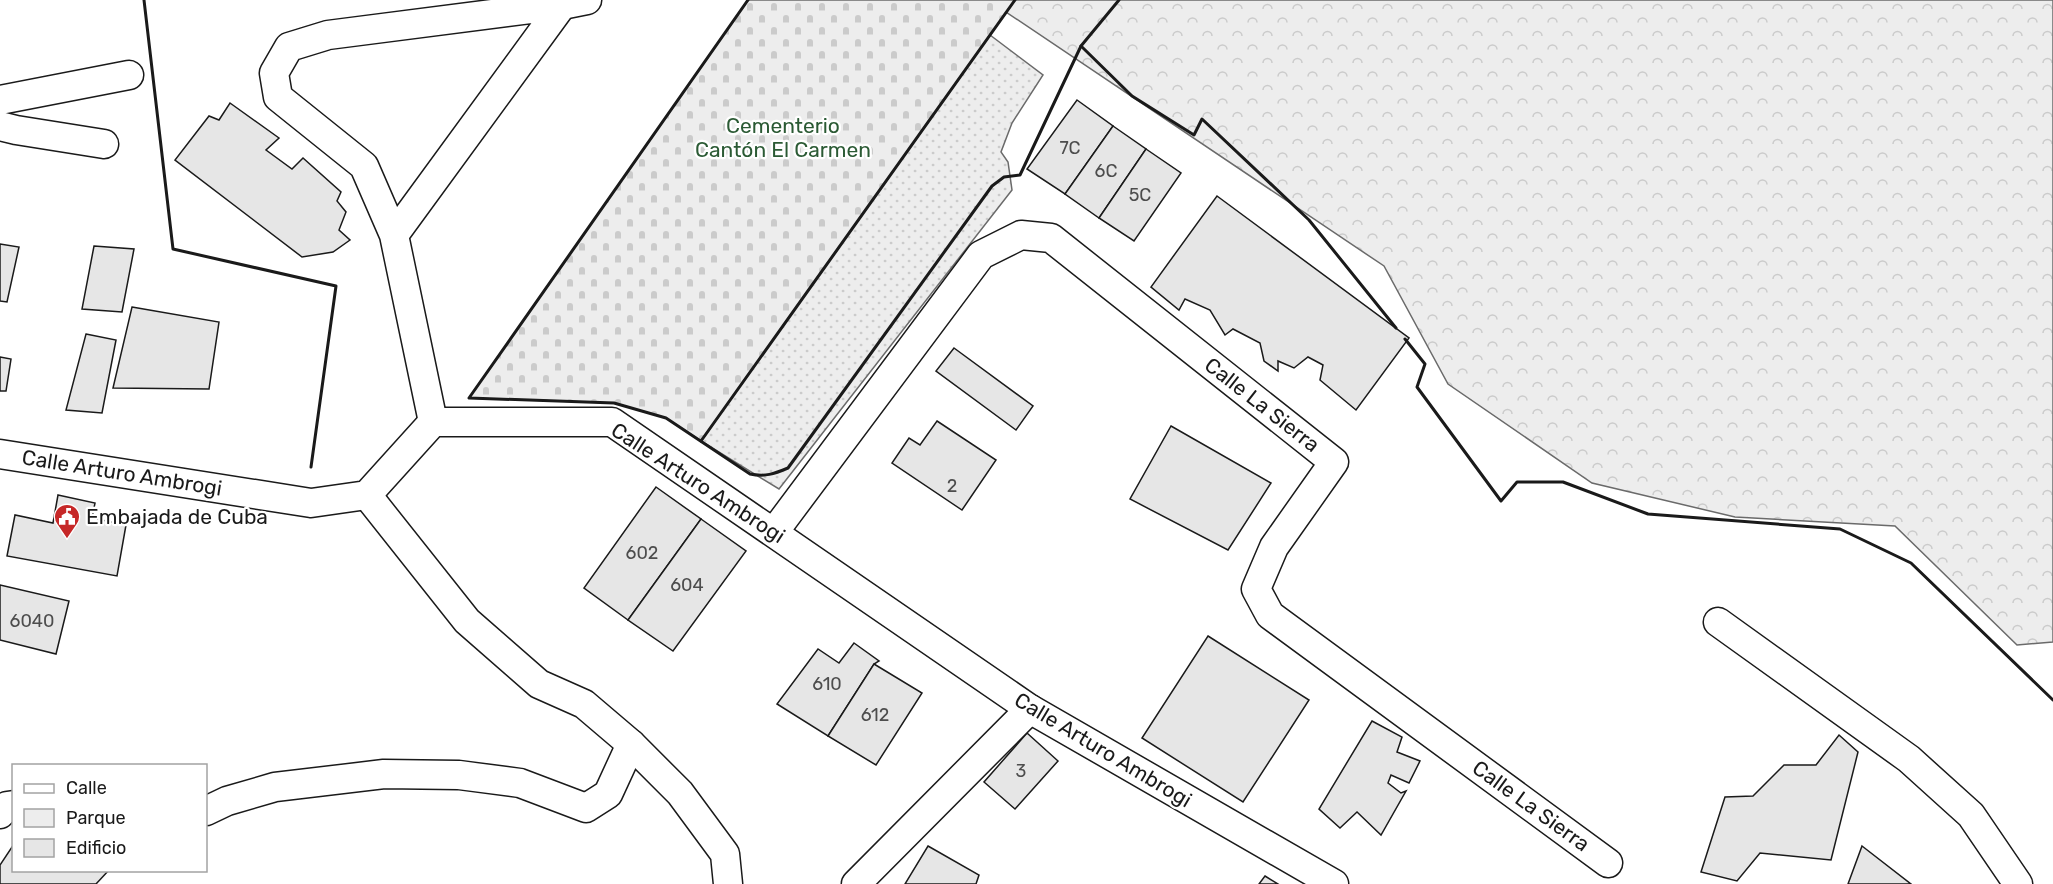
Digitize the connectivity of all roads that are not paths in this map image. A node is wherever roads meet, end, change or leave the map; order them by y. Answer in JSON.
{"nodes":[{"id":1,"x":575,"y":2,"type":"edge"},
{"id":2,"x":129,"y":75,"type":"dead end"},
{"id":3,"x":0,"y":100,"type":"edge"},
{"id":4,"x":0,"y":126,"type":"edge"},
{"id":5,"x":104,"y":144,"type":"dead end"},
{"id":6,"x":394,"y":235,"type":"junction"},
{"id":7,"x":433,"y":422,"type":"junction"},
{"id":8,"x":0,"y":454,"type":"edge"},
{"id":9,"x":367,"y":495,"type":"junction"},
{"id":10,"x":774,"y":532,"type":"junction"},
{"id":11,"x":1718,"y":622,"type":"dead end"},
{"id":12,"x":1030,"y":709,"type":"junction"},
{"id":13,"x":631,"y":744,"type":"junction"},
{"id":14,"x":12,"y":805,"type":"edge"},
{"id":15,"x":207,"y":811,"type":"edge"},
{"id":16,"x":0,"y":814,"type":"edge"},
{"id":17,"x":1608,"y":862,"type":"dead end"},
{"id":18,"x":728,"y":884,"type":"edge"},
{"id":19,"x":856,"y":884,"type":"edge"},
{"id":20,"x":1334,"y":884,"type":"edge"},
{"id":21,"x":2018,"y":884,"type":"edge"}],
"edges":[{"from":1,"to":6,"type":"street"},
{"from":1,"to":6,"type":"street"},
{"from":2,"to":3,"type":"street"},
{"from":4,"to":5,"type":"street"},
{"from":6,"to":7,"type":"street"},
{"from":7,"to":9,"type":"street"},
{"from":7,"to":10,"type":"street","name":"Calle Arturo Ambrogi"},
{"from":8,"to":9,"type":"street","name":"Calle Arturo Ambrogi"},
{"from":9,"to":13,"type":"street"},
{"from":10,"to":12,"type":"street","name":"Calle Arturo Ambrogi"},
{"from":10,"to":17,"type":"street","name":"Calle La Sierra"},
{"from":11,"to":21,"type":"street"},
{"from":12,"to":19,"type":"street"},
{"from":12,"to":20,"type":"street","name":"Calle Arturo Ambrogi"},
{"from":13,"to":15,"type":"street"},
{"from":13,"to":18,"type":"street"},
{"from":14,"to":16,"type":"street"}]}
